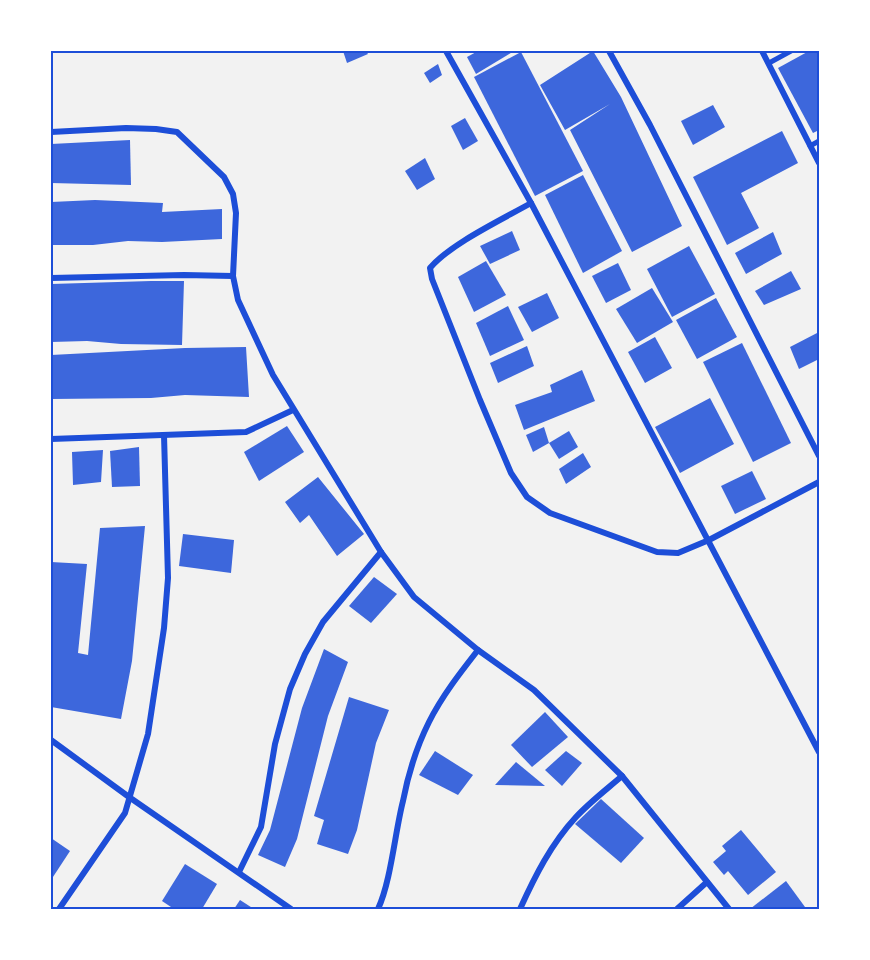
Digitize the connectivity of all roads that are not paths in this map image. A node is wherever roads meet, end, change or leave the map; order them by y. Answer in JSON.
{"nodes":[{"id":1,"x":446,"y":51,"type":"edge"},
{"id":2,"x":609,"y":51,"type":"edge"},
{"id":3,"x":762,"y":51,"type":"edge"},
{"id":4,"x":791,"y":51,"type":"edge"},
{"id":5,"x":769,"y":63,"type":"junction"},
{"id":6,"x":51,"y":132,"type":"edge"},
{"id":7,"x":819,"y":141,"type":"edge"},
{"id":8,"x":810,"y":146,"type":"junction"},
{"id":9,"x":819,"y":163,"type":"edge"},
{"id":10,"x":531,"y":203,"type":"junction"},
{"id":11,"x":232,"y":276,"type":"junction"},
{"id":12,"x":51,"y":278,"type":"edge"},
{"id":13,"x":293,"y":410,"type":"junction"},
{"id":14,"x":164,"y":435,"type":"junction"},
{"id":15,"x":51,"y":439,"type":"edge"},
{"id":16,"x":819,"y":456,"type":"edge"},
{"id":17,"x":819,"y":482,"type":"edge"},
{"id":18,"x":709,"y":540,"type":"junction"},
{"id":19,"x":381,"y":552,"type":"junction"},
{"id":20,"x":478,"y":650,"type":"junction"},
{"id":21,"x":51,"y":740,"type":"edge"},
{"id":22,"x":819,"y":752,"type":"edge"},
{"id":23,"x":622,"y":776,"type":"junction"},
{"id":24,"x":129,"y":797,"type":"junction"},
{"id":25,"x":239,"y":872,"type":"junction"},
{"id":26,"x":707,"y":882,"type":"junction"},
{"id":27,"x":59,"y":909,"type":"edge"},
{"id":28,"x":291,"y":909,"type":"edge"},
{"id":29,"x":378,"y":909,"type":"edge"},
{"id":30,"x":520,"y":909,"type":"edge"},
{"id":31,"x":677,"y":909,"type":"edge"},
{"id":32,"x":729,"y":909,"type":"edge"}],
"edges":[{"from":1,"to":10,"type":"street"},
{"from":2,"to":16,"type":"street"},
{"from":3,"to":5,"type":"street"},
{"from":4,"to":5,"type":"street"},
{"from":5,"to":8,"type":"street"},
{"from":6,"to":11,"type":"street"},
{"from":7,"to":8,"type":"street"},
{"from":8,"to":9,"type":"street"},
{"from":10,"to":18,"type":"street"},
{"from":10,"to":18,"type":"street"},
{"from":11,"to":12,"type":"street"},
{"from":11,"to":13,"type":"street"},
{"from":13,"to":14,"type":"street"},
{"from":13,"to":19,"type":"street"},
{"from":14,"to":15,"type":"street"},
{"from":14,"to":24,"type":"street"},
{"from":17,"to":18,"type":"street"},
{"from":18,"to":22,"type":"street"},
{"from":19,"to":20,"type":"street"},
{"from":19,"to":25,"type":"street"},
{"from":20,"to":23,"type":"street"},
{"from":20,"to":29,"type":"street"},
{"from":21,"to":24,"type":"street"},
{"from":23,"to":26,"type":"street"},
{"from":23,"to":30,"type":"street"},
{"from":24,"to":25,"type":"street"},
{"from":24,"to":27,"type":"street"},
{"from":25,"to":28,"type":"street"},
{"from":26,"to":31,"type":"street"},
{"from":26,"to":32,"type":"street"}]}
